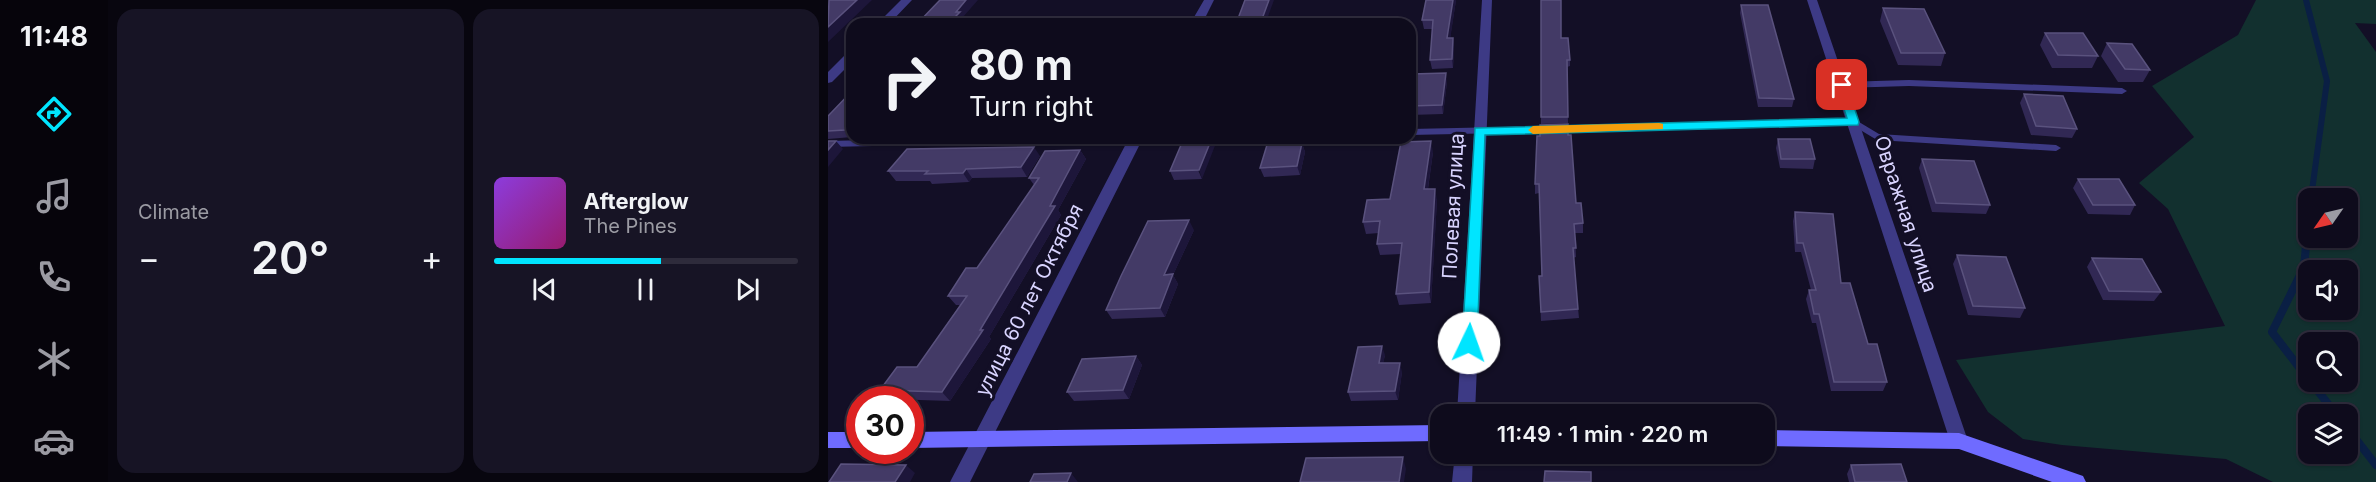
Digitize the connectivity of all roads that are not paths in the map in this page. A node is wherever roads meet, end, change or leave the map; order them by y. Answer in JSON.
{"nodes":[{"id":1,"x":907,"y":0,"type":"edge"},
{"id":2,"x":1209,"y":0,"type":"edge"},
{"id":3,"x":1487,"y":0,"type":"edge"},
{"id":4,"x":1812,"y":0,"type":"edge"},
{"id":5,"x":889,"y":18,"type":"edge"},
{"id":6,"x":1199,"y":18,"type":"edge"},
{"id":7,"x":846,"y":61,"type":"edge"},
{"id":8,"x":828,"y":79,"type":"edge"},
{"id":9,"x":1842,"y":85,"type":"junction"},
{"id":10,"x":2122,"y":91,"type":"dead end"},
{"id":11,"x":1854,"y":122,"type":"junction"},
{"id":12,"x":1479,"y":131,"type":"junction"},
{"id":13,"x":1416,"y":132,"type":"edge"},
{"id":14,"x":828,"y":144,"type":"edge"},
{"id":15,"x":846,"y":144,"type":"edge"},
{"id":16,"x":1133,"y":144,"type":"edge"},
{"id":17,"x":2056,"y":148,"type":"dead end"},
{"id":18,"x":1466,"y":404,"type":"edge"},
{"id":19,"x":1430,"y":433,"type":"edge"},
{"id":20,"x":1775,"y":438,"type":"edge"},
{"id":21,"x":828,"y":440,"type":"edge"},
{"id":22,"x":846,"y":440,"type":"edge"},
{"id":23,"x":924,"y":440,"type":"edge"},
{"id":24,"x":981,"y":440,"type":"junction"},
{"id":25,"x":1959,"y":441,"type":"junction"},
{"id":26,"x":1463,"y":464,"type":"edge"},
{"id":27,"x":960,"y":482,"type":"edge"},
{"id":28,"x":1462,"y":482,"type":"edge"},
{"id":29,"x":2076,"y":482,"type":"edge"}],
"edges":[{"from":1,"to":5,"type":"street"},
{"from":2,"to":6,"type":"street"},
{"from":3,"to":12,"type":"street","name":"Полевая улица"},
{"from":4,"to":9,"type":"street","name":"Овражная улица"},
{"from":7,"to":8,"type":"street"},
{"from":9,"to":10,"type":"lane"},
{"from":9,"to":11,"type":"street","name":"Овражная улица"},
{"from":11,"to":12,"type":"lane"},
{"from":11,"to":17,"type":"lane"},
{"from":11,"to":25,"type":"street","name":"Овражная улица"},
{"from":12,"to":13,"type":"lane"},
{"from":12,"to":18,"type":"street","name":"Полевая улица"},
{"from":14,"to":15,"type":"lane"},
{"from":16,"to":24,"type":"street","name":"улица 60 лет Октября"},
{"from":19,"to":24,"type":"street"},
{"from":20,"to":25,"type":"street"},
{"from":21,"to":22,"type":"street"},
{"from":23,"to":24,"type":"street"},
{"from":24,"to":27,"type":"street","name":"улица 60 лет Октября"},
{"from":25,"to":29,"type":"street"},
{"from":26,"to":28,"type":"street"}]}
